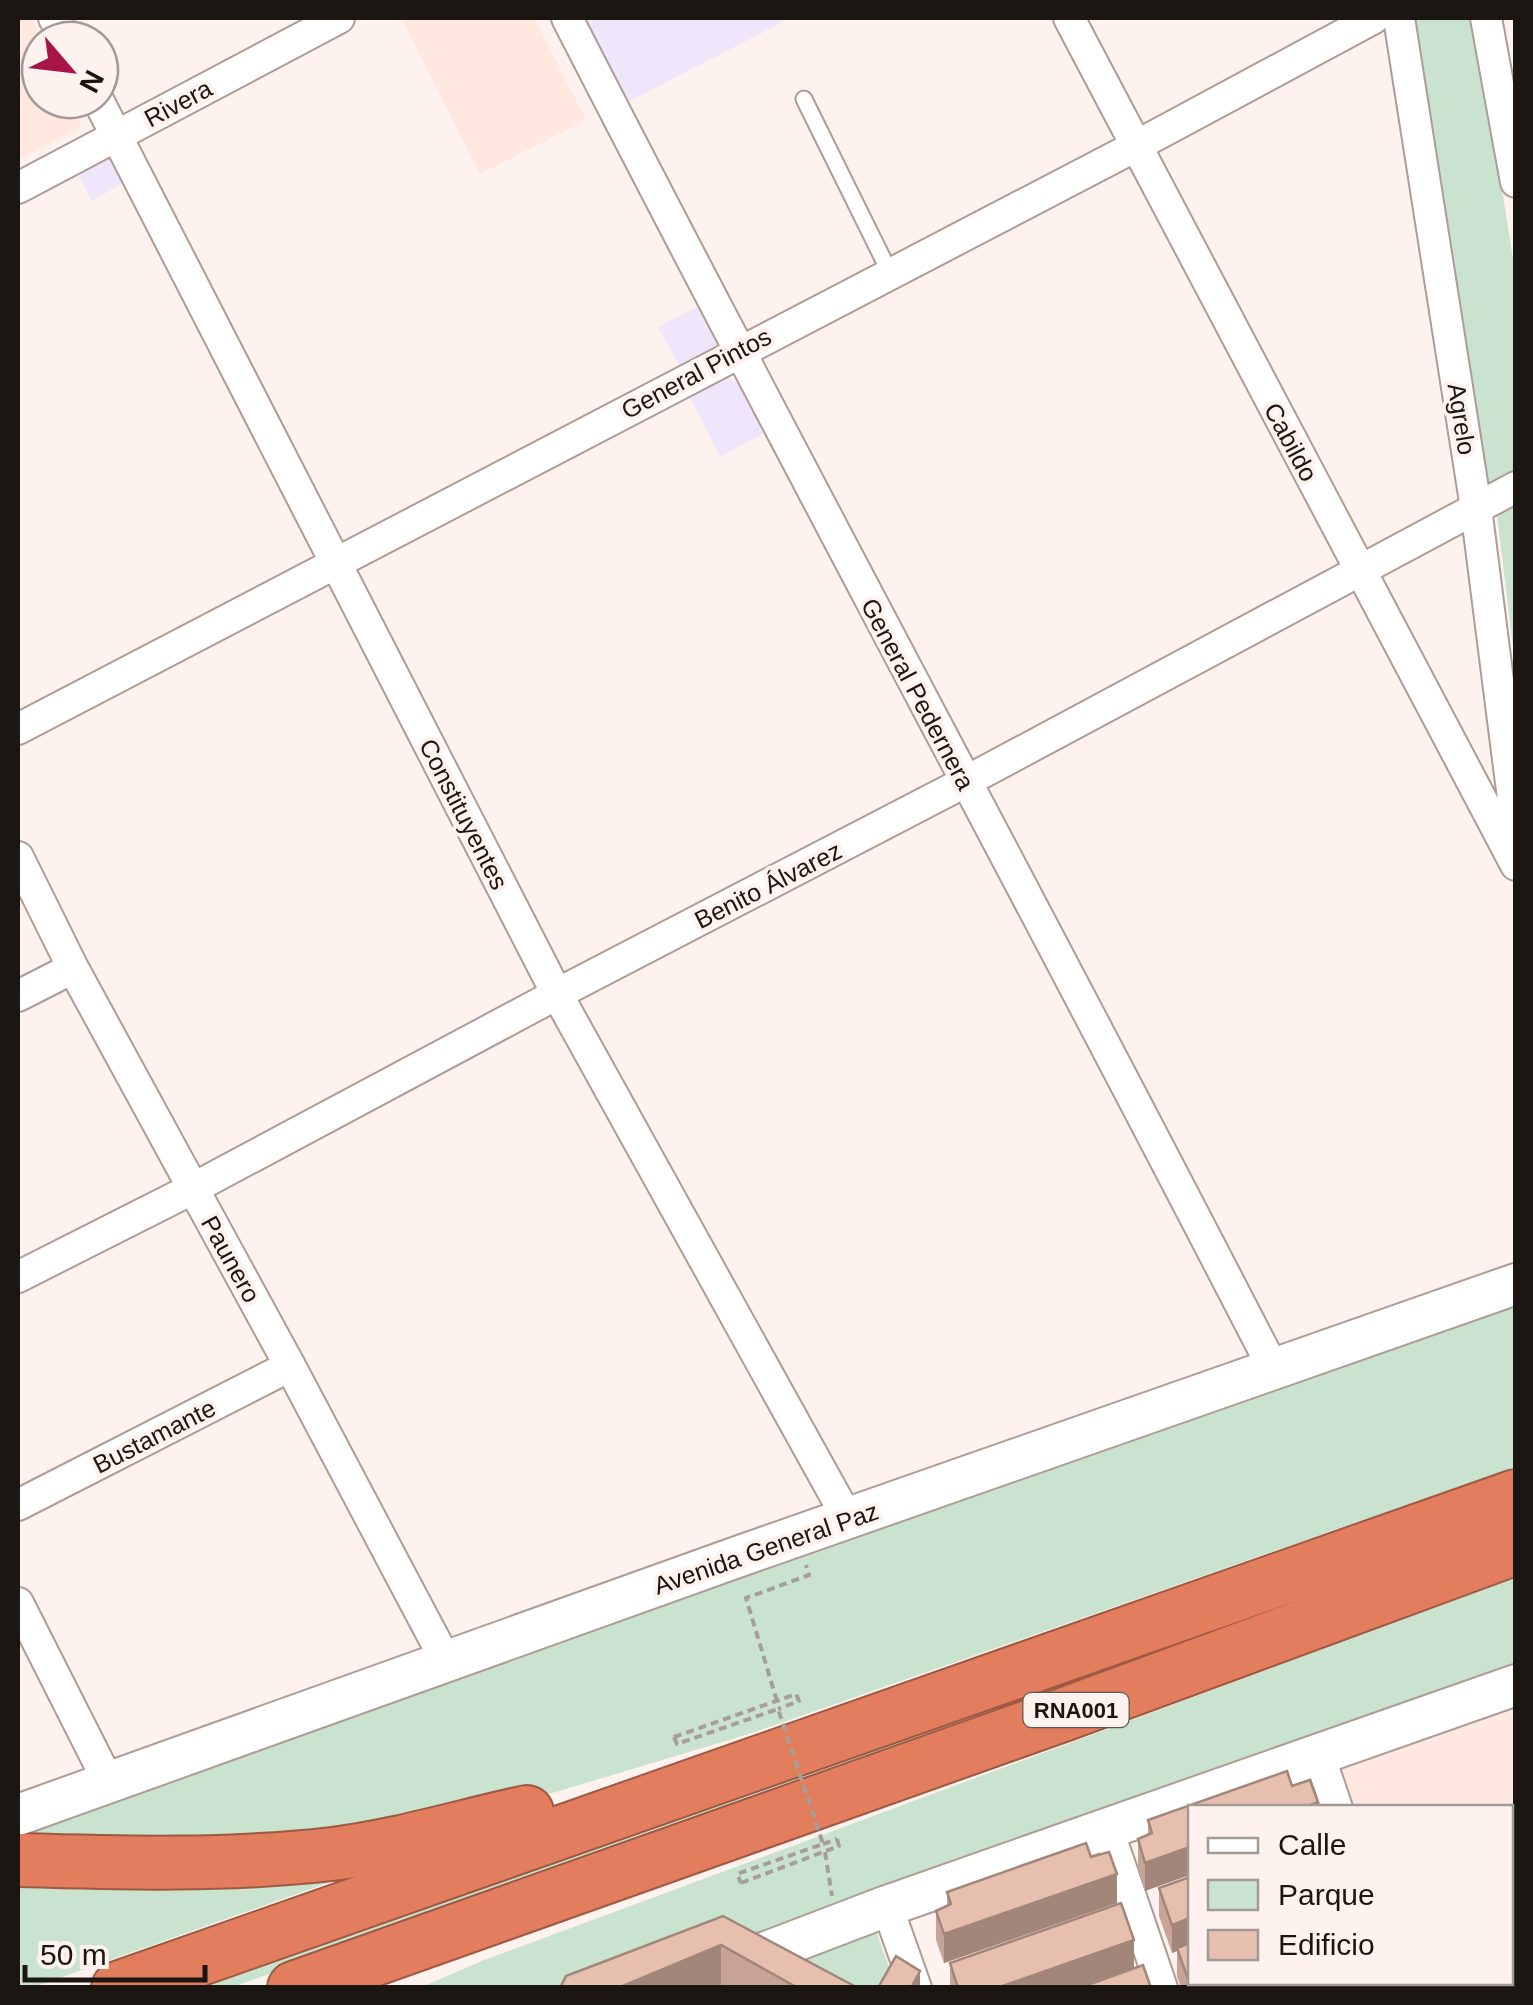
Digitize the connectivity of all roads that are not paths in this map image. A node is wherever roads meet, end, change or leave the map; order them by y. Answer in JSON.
{"nodes":[{"id":1,"x":338,"y":18,"type":"edge"},
{"id":2,"x":567,"y":18,"type":"edge"},
{"id":3,"x":1069,"y":18,"type":"edge"},
{"id":4,"x":1374,"y":18,"type":"edge"},
{"id":5,"x":1400,"y":18,"type":"edge"},
{"id":6,"x":1486,"y":18,"type":"edge"},
{"id":7,"x":804,"y":99,"type":"dead end"},
{"id":8,"x":108,"y":120,"type":"edge"},
{"id":9,"x":116,"y":136,"type":"junction"},
{"id":10,"x":1136,"y":146,"type":"junction"},
{"id":11,"x":1516,"y":182,"type":"edge"},
{"id":12,"x":18,"y":188,"type":"edge"},
{"id":13,"x":890,"y":272,"type":"junction"},
{"id":14,"x":737,"y":351,"type":"junction"},
{"id":15,"x":1516,"y":487,"type":"edge"},
{"id":16,"x":1476,"y":508,"type":"junction"},
{"id":17,"x":334,"y":562,"type":"junction"},
{"id":18,"x":1358,"y":571,"type":"junction"},
{"id":19,"x":18,"y":730,"type":"edge"},
{"id":20,"x":965,"y":782,"type":"junction"},
{"id":21,"x":1516,"y":822,"type":"edge"},
{"id":22,"x":18,"y":857,"type":"edge"},
{"id":23,"x":1516,"y":865,"type":"edge"},
{"id":24,"x":73,"y":968,"type":"junction"},
{"id":25,"x":557,"y":994,"type":"junction"},
{"id":26,"x":18,"y":996,"type":"edge"},
{"id":27,"x":192,"y":1189,"type":"junction"},
{"id":28,"x":18,"y":1277,"type":"edge"},
{"id":29,"x":1516,"y":1284,"type":"edge"},
{"id":30,"x":290,"y":1366,"type":"junction"},
{"id":31,"x":1273,"y":1368,"type":"junction"},
{"id":32,"x":1516,"y":1496,"type":"edge"},
{"id":33,"x":18,"y":1506,"type":"edge"},
{"id":34,"x":848,"y":1520,"type":"junction"},
{"id":35,"x":1516,"y":1548,"type":"edge"},
{"id":36,"x":18,"y":1603,"type":"edge"},
{"id":37,"x":446,"y":1661,"type":"junction"},
{"id":38,"x":1516,"y":1684,"type":"edge"},
{"id":39,"x":1319,"y":1755,"type":"junction"},
{"id":40,"x":725,"y":1773,"type":"junction"},
{"id":41,"x":109,"y":1783,"type":"junction"},
{"id":42,"x":1336,"y":1805,"type":"edge"},
{"id":43,"x":18,"y":1815,"type":"edge"},
{"id":44,"x":1108,"y":1827,"type":"junction"},
{"id":45,"x":18,"y":1860,"type":"edge"},
{"id":46,"x":635,"y":1866,"type":"junction"},
{"id":47,"x":887,"y":1906,"type":"junction"},
{"id":48,"x":118,"y":1988,"type":"edge"},
{"id":49,"x":294,"y":1988,"type":"edge"},
{"id":50,"x":381,"y":1988,"type":"edge"},
{"id":51,"x":672,"y":1988,"type":"edge"},
{"id":52,"x":916,"y":1988,"type":"edge"},
{"id":53,"x":1162,"y":1988,"type":"edge"}],
"edges":[{"from":1,"to":9,"type":"street","name":"Rivera"},
{"from":2,"to":14,"type":"street","name":"General Pedernera"},
{"from":3,"to":10,"type":"street","name":"Cabildo"},
{"from":4,"to":10,"type":"street","name":"General Pintos"},
{"from":5,"to":16,"type":"street","name":"Agrelo"},
{"from":6,"to":11,"type":"street"},
{"from":7,"to":13,"type":"lane"},
{"from":8,"to":9,"type":"street","name":"Constituyentes"},
{"from":9,"to":12,"type":"street","name":"Rivera"},
{"from":9,"to":17,"type":"street","name":"Constituyentes"},
{"from":10,"to":13,"type":"street","name":"General Pintos"},
{"from":10,"to":18,"type":"street","name":"Cabildo"},
{"from":13,"to":14,"type":"street","name":"General Pintos"},
{"from":14,"to":17,"type":"street","name":"General Pintos"},
{"from":14,"to":20,"type":"street","name":"General Pedernera"},
{"from":15,"to":16,"type":"street","name":"Benito Álvarez"},
{"from":16,"to":18,"type":"street","name":"Benito Álvarez"},
{"from":16,"to":21,"type":"street","name":"Agrelo"},
{"from":17,"to":19,"type":"street","name":"General Pintos"},
{"from":17,"to":25,"type":"street","name":"Constituyentes"},
{"from":18,"to":20,"type":"street","name":"Benito Álvarez"},
{"from":18,"to":23,"type":"street","name":"Cabildo"},
{"from":20,"to":25,"type":"street","name":"Benito Álvarez"},
{"from":20,"to":31,"type":"street","name":"General Pedernera"},
{"from":22,"to":24,"type":"street","name":"Paunero"},
{"from":24,"to":26,"type":"street"},
{"from":24,"to":27,"type":"street","name":"Paunero"},
{"from":25,"to":27,"type":"street","name":"Benito Álvarez"},
{"from":25,"to":34,"type":"street","name":"Constituyentes"},
{"from":27,"to":28,"type":"street","name":"Benito Álvarez"},
{"from":27,"to":30,"type":"street","name":"Paunero"},
{"from":29,"to":31,"type":"street","name":"Avenida General Paz"},
{"from":30,"to":33,"type":"street","name":"Bustamante"},
{"from":30,"to":37,"type":"street","name":"Paunero"},
{"from":31,"to":34,"type":"street","name":"Avenida General Paz"},
{"from":32,"to":40,"type":"highway","number":"RNA001"},
{"from":34,"to":37,"type":"street","name":"Avenida General Paz"},
{"from":35,"to":46,"type":"highway","number":"RNA001"},
{"from":36,"to":41,"type":"street"},
{"from":37,"to":41,"type":"street","name":"Avenida General Paz"},
{"from":38,"to":39,"type":"street"},
{"from":39,"to":42,"type":"street"},
{"from":39,"to":44,"type":"street"},
{"from":40,"to":45,"type":"highway"},
{"from":40,"to":48,"type":"highway","number":"RNA001"},
{"from":41,"to":43,"type":"street","name":"Avenida General Paz"},
{"from":44,"to":47,"type":"street"},
{"from":44,"to":53,"type":"street"},
{"from":46,"to":49,"type":"highway","number":"RNA001"},
{"from":46,"to":50,"type":"highway"},
{"from":47,"to":51,"type":"street"},
{"from":47,"to":52,"type":"street"}]}
